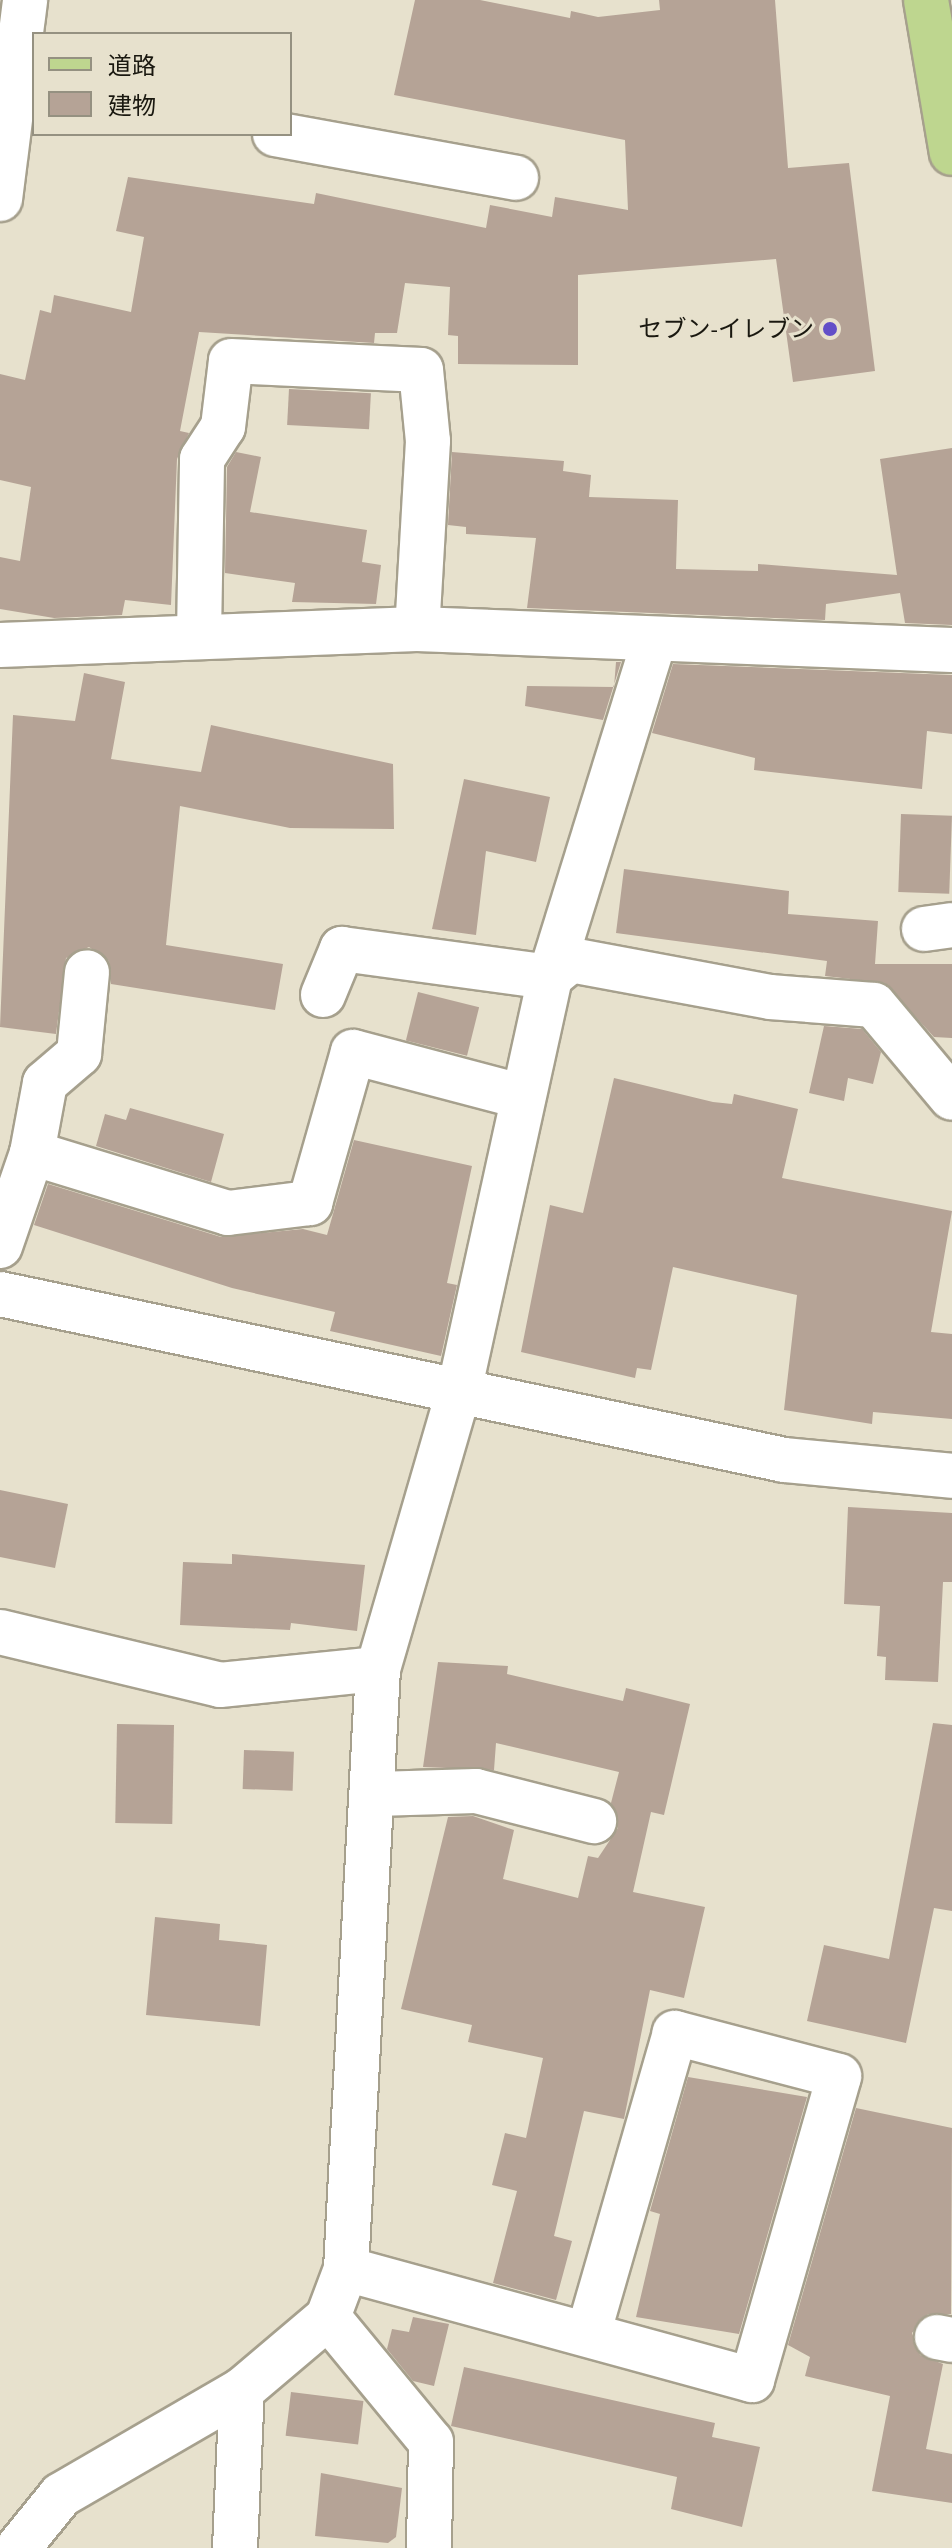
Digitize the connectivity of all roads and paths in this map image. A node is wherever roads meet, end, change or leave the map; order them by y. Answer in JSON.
{"nodes":[{"id":1,"x":25,"y":0,"type":"edge"},
{"id":2,"x":926,"y":0,"type":"edge"},
{"id":3,"x":25,"y":90,"type":"edge"},
{"id":4,"x":286,"y":136,"type":"edge"},
{"id":5,"x":952,"y":153,"type":"edge"},
{"id":6,"x":516,"y":178,"type":"dead end"},
{"id":7,"x":0,"y":199,"type":"edge"},
{"id":8,"x":417,"y":629,"type":"junction"},
{"id":9,"x":199,"y":635,"type":"junction"},
{"id":10,"x":654,"y":641,"type":"junction"},
{"id":11,"x":0,"y":645,"type":"edge"},
{"id":12,"x":952,"y":650,"type":"edge"},
{"id":13,"x":87,"y":972,"type":"dead end"},
{"id":14,"x":550,"y":977,"type":"junction"},
{"id":15,"x":323,"y":995,"type":"dead end"},
{"id":16,"x":523,"y":1097,"type":"junction"},
{"id":17,"x":952,"y":1098,"type":"edge"},
{"id":18,"x":32,"y":1153,"type":"junction"},
{"id":19,"x":0,"y":1246,"type":"edge"},
{"id":20,"x":0,"y":1294,"type":"edge"},
{"id":21,"x":460,"y":1387,"type":"junction"},
{"id":22,"x":952,"y":1476,"type":"edge"},
{"id":23,"x":0,"y":1632,"type":"edge"},
{"id":24,"x":378,"y":1669,"type":"junction"},
{"id":25,"x":376,"y":1794,"type":"junction"},
{"id":26,"x":594,"y":1821,"type":"dead end"},
{"id":27,"x":346,"y":2269,"type":"junction"},
{"id":28,"x":328,"y":2317,"type":"junction"},
{"id":29,"x":588,"y":2334,"type":"junction"},
{"id":30,"x":242,"y":2390,"type":"junction"},
{"id":31,"x":18,"y":2548,"type":"edge"},
{"id":32,"x":235,"y":2548,"type":"edge"},
{"id":33,"x":429,"y":2548,"type":"edge"}],
"edges":[{"from":1,"to":3,"type":"street"},
{"from":2,"to":5,"type":"main road"},
{"from":3,"to":7,"type":"street"},
{"from":4,"to":6,"type":"street"},
{"from":8,"to":9,"type":"street"},
{"from":8,"to":9,"type":"street"},
{"from":8,"to":10,"type":"street"},
{"from":9,"to":11,"type":"street"},
{"from":10,"to":12,"type":"street"},
{"from":10,"to":14,"type":"street"},
{"from":13,"to":18,"type":"street"},
{"from":14,"to":15,"type":"street"},
{"from":14,"to":16,"type":"street"},
{"from":14,"to":17,"type":"street"},
{"from":16,"to":18,"type":"street"},
{"from":16,"to":21,"type":"street"},
{"from":18,"to":19,"type":"street"},
{"from":20,"to":21,"type":"street"},
{"from":21,"to":22,"type":"street"},
{"from":21,"to":24,"type":"street"},
{"from":23,"to":24,"type":"street"},
{"from":24,"to":25,"type":"street"},
{"from":25,"to":26,"type":"street"},
{"from":25,"to":27,"type":"street"},
{"from":27,"to":28,"type":"street"},
{"from":27,"to":29,"type":"street"},
{"from":28,"to":30,"type":"street"},
{"from":28,"to":33,"type":"street"},
{"from":29,"to":29,"type":"street"},
{"from":30,"to":31,"type":"street"},
{"from":30,"to":32,"type":"street"}]}
